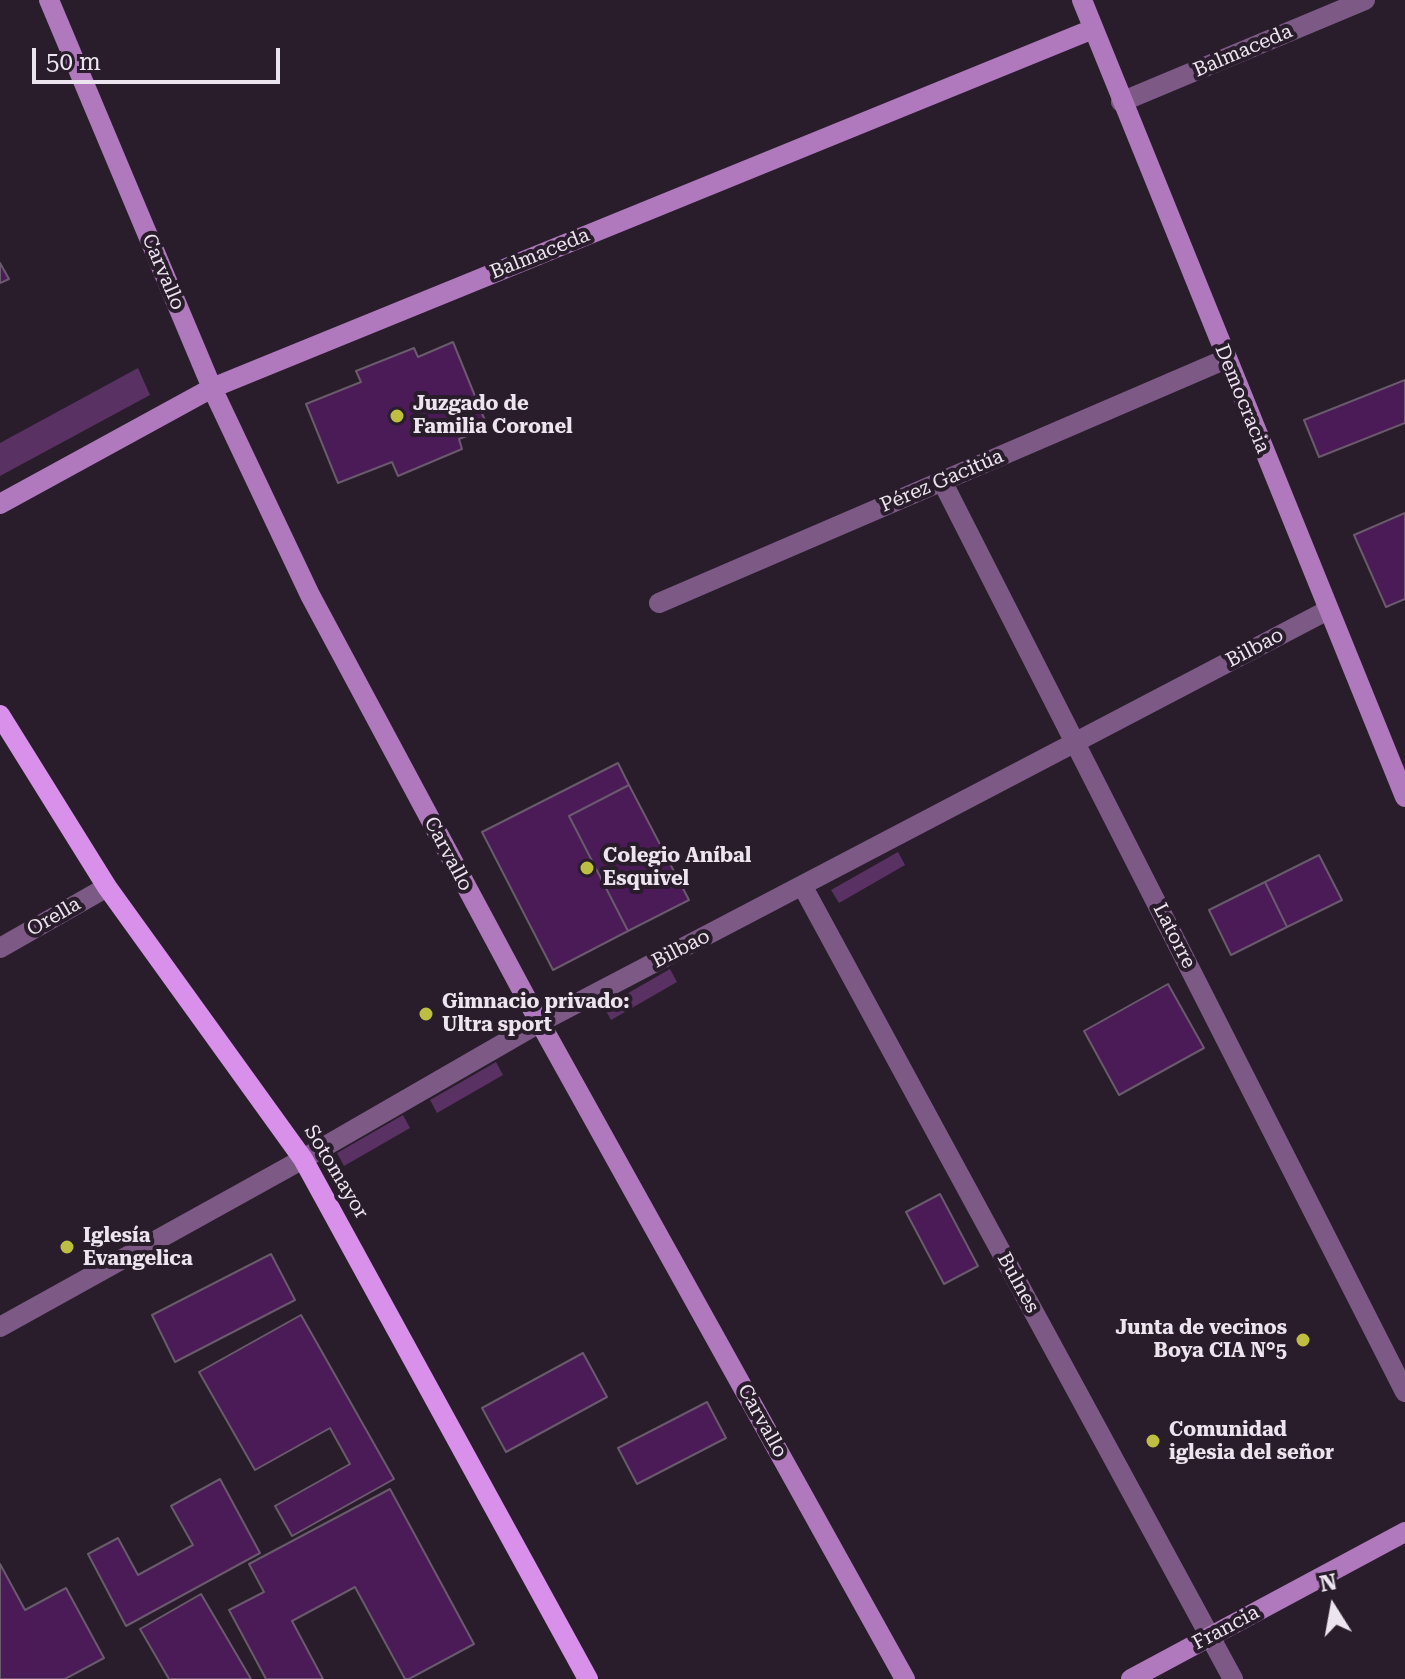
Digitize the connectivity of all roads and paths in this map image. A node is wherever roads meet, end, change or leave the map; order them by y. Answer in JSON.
{"nodes":[{"id":1,"x":49,"y":0,"type":"edge"},
{"id":2,"x":1082,"y":0,"type":"edge"},
{"id":3,"x":1365,"y":0,"type":"edge"},
{"id":4,"x":1093,"y":29,"type":"junction"},
{"id":5,"x":1121,"y":102,"type":"junction"},
{"id":6,"x":1226,"y":359,"type":"junction"},
{"id":7,"x":212,"y":388,"type":"junction"},
{"id":8,"x":942,"y":481,"type":"junction"},
{"id":9,"x":0,"y":504,"type":"edge"},
{"id":10,"x":659,"y":603,"type":"dead end"},
{"id":11,"x":1328,"y":610,"type":"junction"},
{"id":12,"x":0,"y":715,"type":"edge"},
{"id":13,"x":1076,"y":743,"type":"junction"},
{"id":14,"x":1405,"y":797,"type":"edge"},
{"id":15,"x":107,"y":887,"type":"junction"},
{"id":16,"x":803,"y":887,"type":"junction"},
{"id":17,"x":0,"y":948,"type":"edge"},
{"id":18,"x":539,"y":1023,"type":"junction"},
{"id":19,"x":303,"y":1159,"type":"junction"},
{"id":20,"x":0,"y":1327,"type":"edge"},
{"id":21,"x":1405,"y":1392,"type":"edge"},
{"id":22,"x":1405,"y":1532,"type":"edge"},
{"id":23,"x":1210,"y":1637,"type":"junction"},
{"id":24,"x":588,"y":1679,"type":"edge"},
{"id":25,"x":905,"y":1679,"type":"edge"},
{"id":26,"x":1131,"y":1679,"type":"edge"},
{"id":27,"x":1233,"y":1679,"type":"edge"}],
"edges":[{"from":1,"to":7,"type":"street","name":"Carvallo"},
{"from":2,"to":4,"type":"street","name":"Democracia"},
{"from":3,"to":5,"type":"street","name":"Balmaceda"},
{"from":4,"to":5,"type":"street","name":"Democracia"},
{"from":4,"to":7,"type":"street","name":"Balmaceda"},
{"from":5,"to":6,"type":"street","name":"Democracia"},
{"from":6,"to":8,"type":"street","name":"Pérez Gacitúa"},
{"from":6,"to":11,"type":"street","name":"Democracia"},
{"from":7,"to":9,"type":"street","name":"Balmaceda"},
{"from":7,"to":18,"type":"street","name":"Carvallo"},
{"from":8,"to":10,"type":"street","name":"Pérez Gacitúa"},
{"from":8,"to":13,"type":"street","name":"Latorre"},
{"from":11,"to":13,"type":"street","name":"Bilbao"},
{"from":11,"to":14,"type":"street","name":"Democracia"},
{"from":12,"to":15,"type":"main road","name":"Sotomayor"},
{"from":13,"to":16,"type":"street","name":"Bilbao"},
{"from":13,"to":21,"type":"street","name":"Latorre"},
{"from":15,"to":17,"type":"street","name":"Orella"},
{"from":15,"to":19,"type":"main road","name":"Sotomayor"},
{"from":16,"to":18,"type":"street","name":"Bilbao"},
{"from":16,"to":23,"type":"street","name":"Bulnes"},
{"from":18,"to":19,"type":"street","name":"Bilbao"},
{"from":18,"to":25,"type":"street","name":"Carvallo"},
{"from":19,"to":20,"type":"street","name":"Bilbao"},
{"from":19,"to":24,"type":"main road","name":"Sotomayor"},
{"from":22,"to":23,"type":"street","name":"Francia"},
{"from":23,"to":26,"type":"street","name":"Francia"},
{"from":23,"to":27,"type":"street","name":"Bulnes"}]}
